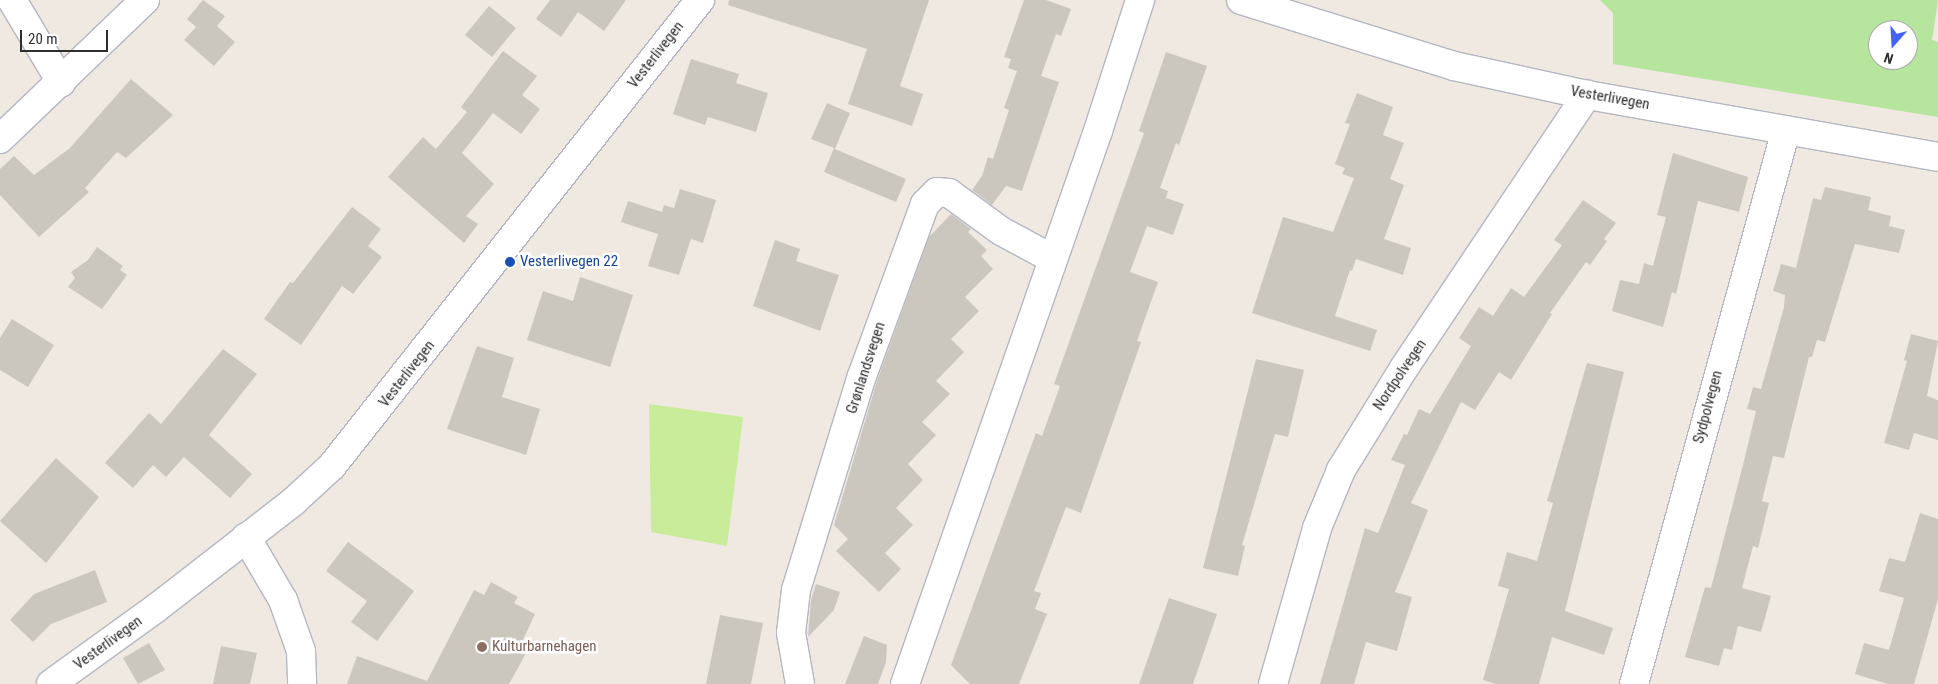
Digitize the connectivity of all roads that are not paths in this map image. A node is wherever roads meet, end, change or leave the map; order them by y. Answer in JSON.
{"nodes":[{"id":1,"x":12,"y":0,"type":"edge"},
{"id":2,"x":145,"y":0,"type":"edge"},
{"id":3,"x":700,"y":0,"type":"edge"},
{"id":4,"x":1140,"y":0,"type":"edge"},
{"id":5,"x":1241,"y":0,"type":"edge"},
{"id":6,"x":1291,"y":7,"type":"edge"},
{"id":7,"x":61,"y":82,"type":"junction"},
{"id":8,"x":1587,"y":95,"type":"junction"},
{"id":9,"x":1786,"y":130,"type":"junction"},
{"id":10,"x":0,"y":139,"type":"edge"},
{"id":11,"x":1938,"y":157,"type":"edge"},
{"id":12,"x":1053,"y":259,"type":"junction"},
{"id":13,"x":246,"y":537,"type":"junction"},
{"id":14,"x":52,"y":684,"type":"edge"},
{"id":15,"x":302,"y":684,"type":"edge"},
{"id":16,"x":800,"y":684,"type":"edge"},
{"id":17,"x":905,"y":684,"type":"edge"},
{"id":18,"x":1272,"y":684,"type":"edge"},
{"id":19,"x":1634,"y":684,"type":"edge"}],
"edges":[{"from":1,"to":7,"type":"street"},
{"from":2,"to":7,"type":"street"},
{"from":3,"to":13,"type":"street","name":"Vesterlivegen"},
{"from":4,"to":12,"type":"street"},
{"from":5,"to":6,"type":"street","name":"Vesterlivegen"},
{"from":6,"to":8,"type":"street","name":"Vesterlivegen"},
{"from":7,"to":10,"type":"street"},
{"from":8,"to":9,"type":"street","name":"Vesterlivegen"},
{"from":8,"to":18,"type":"street","name":"Nordpolvegen"},
{"from":9,"to":11,"type":"street","name":"Vesterlivegen"},
{"from":9,"to":19,"type":"street","name":"Sydpolvegen"},
{"from":12,"to":16,"type":"street","name":"Grønlandsvegen"},
{"from":12,"to":17,"type":"street"},
{"from":13,"to":14,"type":"street","name":"Vesterlivegen"},
{"from":13,"to":15,"type":"street"}]}
